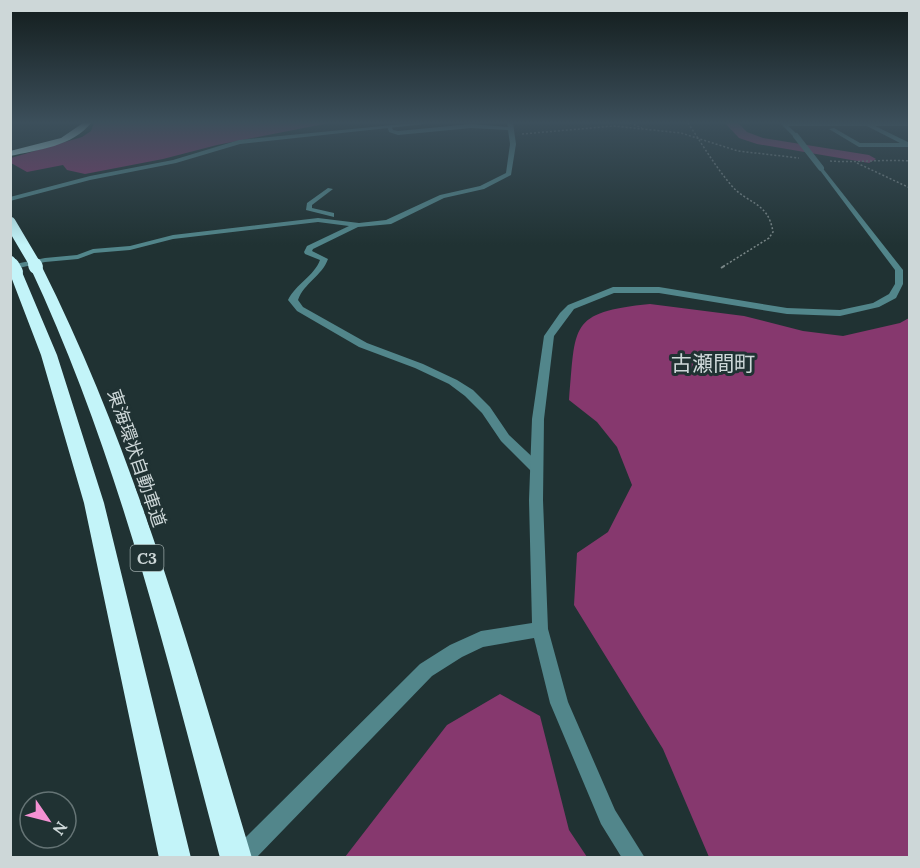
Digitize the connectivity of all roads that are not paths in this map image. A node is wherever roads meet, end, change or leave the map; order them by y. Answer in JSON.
{"nodes":[{"id":1,"x":166,"y":164,"type":"edge"},
{"id":2,"x":508,"y":164,"type":"edge"},
{"id":3,"x":817,"y":164,"type":"edge"},
{"id":4,"x":330,"y":189,"type":"dead end"},
{"id":5,"x":10,"y":199,"type":"edge"},
{"id":6,"x":10,"y":222,"type":"edge"},
{"id":7,"x":359,"y":225,"type":"junction"},
{"id":8,"x":17,"y":270,"type":"edge"},
{"id":9,"x":537,"y":469,"type":"junction"},
{"id":10,"x":540,"y":628,"type":"junction"},
{"id":11,"x":175,"y":858,"type":"edge"},
{"id":12,"x":238,"y":858,"type":"edge"},
{"id":13,"x":635,"y":858,"type":"edge"}],
"edges":[{"from":1,"to":5,"type":"street"},
{"from":2,"to":7,"type":"street"},
{"from":3,"to":9,"type":"street","bridge":true},
{"from":4,"to":7,"type":"street"},
{"from":6,"to":8,"type":"highway","name":"東海環状自動車道","number":"C3","bridge":true},
{"from":7,"to":8,"type":"street"},
{"from":7,"to":9,"type":"street"},
{"from":8,"to":11,"type":"highway","name":"東海環状自動車道","number":"C3"},
{"from":8,"to":12,"type":"highway","name":"東海環状自動車道","number":"C3"},
{"from":9,"to":10,"type":"street"},
{"from":10,"to":12,"type":"street"},
{"from":10,"to":13,"type":"street"}]}
